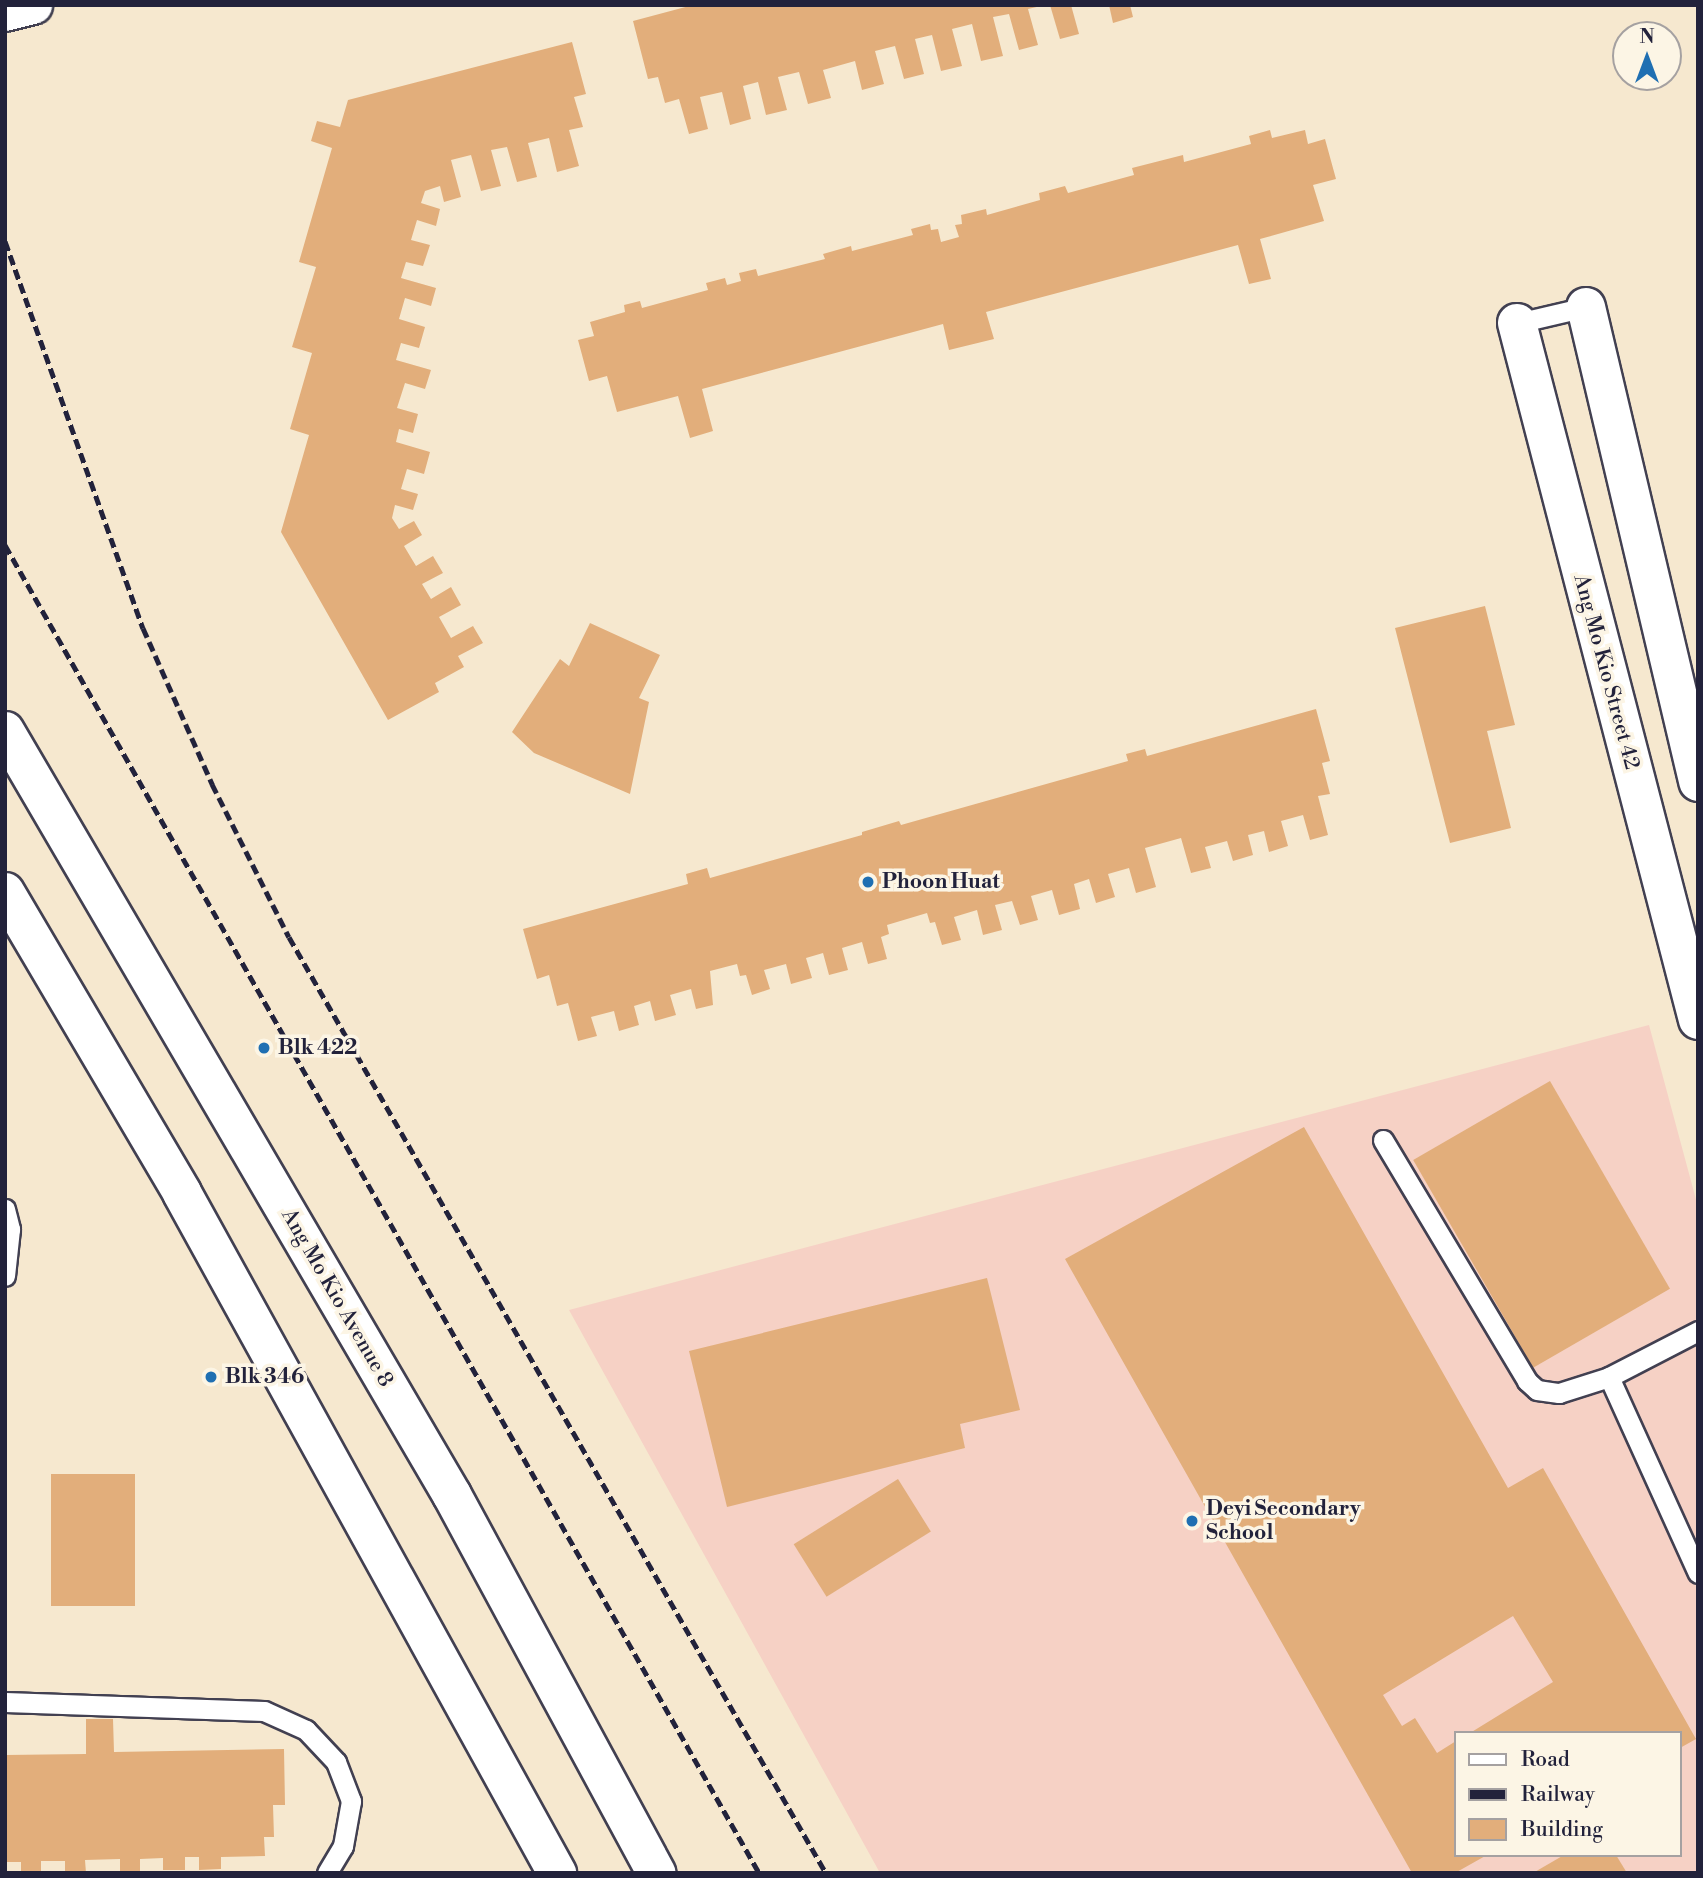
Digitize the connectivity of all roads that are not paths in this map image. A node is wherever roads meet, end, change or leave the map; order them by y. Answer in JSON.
{"nodes":[{"id":1,"x":33,"y":5,"type":"edge"},
{"id":2,"x":5,"y":12,"type":"edge"},
{"id":3,"x":1586,"y":307,"type":"joint"},
{"id":4,"x":1517,"y":323,"type":"joint"},
{"id":5,"x":5,"y":731,"type":"edge"},
{"id":6,"x":1698,"y":782,"type":"edge"},
{"id":7,"x":5,"y":892,"type":"edge"},
{"id":8,"x":1698,"y":1020,"type":"edge"},
{"id":9,"x":1383,"y":1140,"type":"dead end"},
{"id":10,"x":5,"y":1209,"type":"edge"},
{"id":11,"x":5,"y":1276,"type":"edge"},
{"id":12,"x":1698,"y":1331,"type":"edge"},
{"id":13,"x":1609,"y":1377,"type":"junction"},
{"id":14,"x":1698,"y":1573,"type":"edge"},
{"id":15,"x":5,"y":1702,"type":"edge"},
{"id":16,"x":327,"y":1873,"type":"edge"},
{"id":17,"x":557,"y":1873,"type":"edge"},
{"id":18,"x":656,"y":1873,"type":"edge"}],
"edges":[{"from":1,"to":2,"type":"main road"},
{"from":3,"to":4,"type":"lane"},
{"from":3,"to":6,"type":"main road"},
{"from":4,"to":8,"type":"main road","name":"Ang Mo Kio Street 42"},
{"from":5,"to":18,"type":"main road","name":"Ang Mo Kio Avenue 8"},
{"from":7,"to":17,"type":"main road"},
{"from":9,"to":13,"type":"lane"},
{"from":10,"to":11,"type":"lane"},
{"from":12,"to":13,"type":"lane"},
{"from":13,"to":14,"type":"lane"},
{"from":15,"to":16,"type":"lane"}]}
